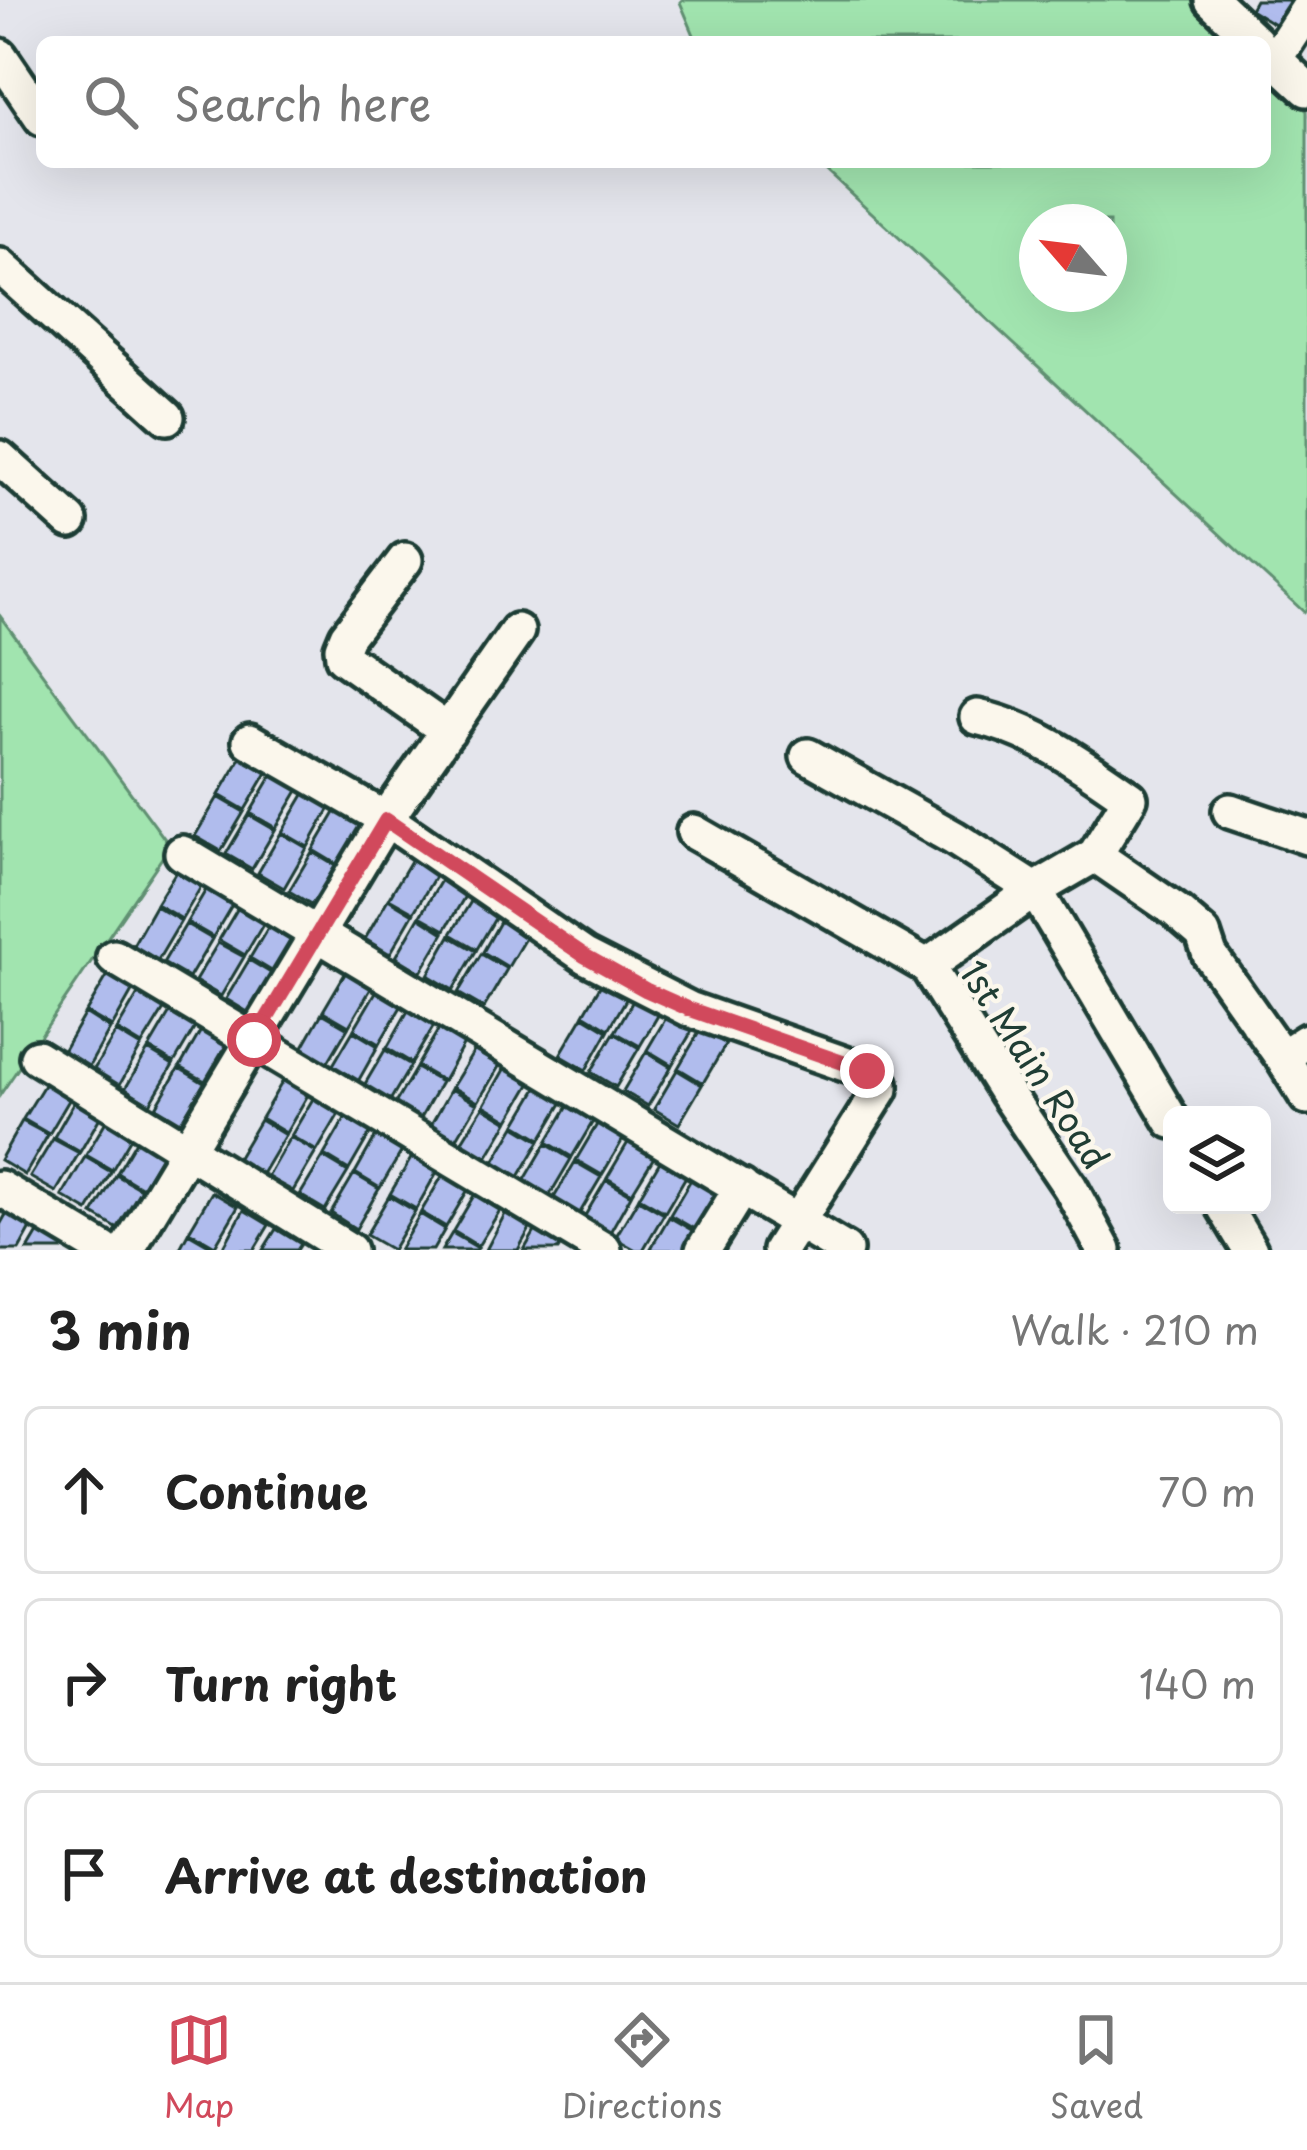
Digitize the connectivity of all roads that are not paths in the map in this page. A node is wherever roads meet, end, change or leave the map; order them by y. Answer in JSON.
{"nodes":[{"id":1,"x":1212,"y":0,"type":"edge"},
{"id":2,"x":1307,"y":10,"type":"edge"},
{"id":3,"x":1251,"y":36,"type":"edge"},
{"id":4,"x":1271,"y":45,"type":"edge"},
{"id":5,"x":1271,"y":55,"type":"edge"},
{"id":6,"x":0,"y":56,"type":"edge"},
{"id":7,"x":1307,"y":89,"type":"edge"},
{"id":8,"x":36,"y":109,"type":"edge"},
{"id":9,"x":0,"y":266,"type":"edge"},
{"id":10,"x":167,"y":417,"type":"dead end"},
{"id":11,"x":0,"y":458,"type":"edge"},
{"id":12,"x":70,"y":520,"type":"dead end"},
{"id":13,"x":405,"y":560,"type":"dead end"},
{"id":14,"x":517,"y":632,"type":"dead end"},
{"id":15,"x":977,"y":717,"type":"dead end"},
{"id":16,"x":448,"y":731,"type":"junction"},
{"id":17,"x":250,"y":741,"type":"dead end"},
{"id":18,"x":808,"y":756,"type":"dead end"},
{"id":19,"x":1230,"y":811,"type":"dead end"},
{"id":20,"x":386,"y":820,"type":"junction"},
{"id":21,"x":694,"y":832,"type":"dead end"},
{"id":22,"x":1307,"y":837,"type":"edge"},
{"id":23,"x":182,"y":853,"type":"dead end"},
{"id":24,"x":1095,"y":855,"type":"junction"},
{"id":25,"x":1035,"y":890,"type":"junction"},
{"id":26,"x":318,"y":932,"type":"junction"},
{"id":27,"x":114,"y":956,"type":"dead end"},
{"id":28,"x":927,"y":966,"type":"junction"},
{"id":29,"x":254,"y":1040,"type":"junction"},
{"id":30,"x":1295,"y":1049,"type":"edge"},
{"id":31,"x":38,"y":1058,"type":"dead end"},
{"id":32,"x":1307,"y":1097,"type":"edge"},
{"id":33,"x":1163,"y":1106,"type":"edge"},
{"id":34,"x":188,"y":1149,"type":"junction"},
{"id":35,"x":742,"y":1187,"type":"junction"},
{"id":36,"x":0,"y":1189,"type":"edge"},
{"id":37,"x":1228,"y":1214,"type":"edge"},
{"id":38,"x":789,"y":1236,"type":"edge"},
{"id":39,"x":104,"y":1250,"type":"edge"},
{"id":40,"x":127,"y":1250,"type":"edge"},
{"id":41,"x":349,"y":1250,"type":"edge"},
{"id":42,"x":604,"y":1250,"type":"edge"},
{"id":43,"x":703,"y":1250,"type":"edge"},
{"id":44,"x":845,"y":1250,"type":"edge"},
{"id":45,"x":1104,"y":1250,"type":"edge"},
{"id":46,"x":1250,"y":1250,"type":"edge"}],
"edges":[{"from":1,"to":3,"type":"street"},
{"from":2,"to":4,"type":"street"},
{"from":5,"to":7,"type":"street"},
{"from":6,"to":8,"type":"street"},
{"from":9,"to":10,"type":"street"},
{"from":11,"to":12,"type":"street"},
{"from":13,"to":16,"type":"street"},
{"from":14,"to":16,"type":"street"},
{"from":15,"to":24,"type":"street"},
{"from":16,"to":20,"type":"street"},
{"from":17,"to":20,"type":"street"},
{"from":18,"to":25,"type":"street"},
{"from":19,"to":22,"type":"street"},
{"from":20,"to":26,"type":"street"},
{"from":20,"to":38,"type":"street"},
{"from":21,"to":28,"type":"street","name":"1st Main Road"},
{"from":23,"to":26,"type":"street"},
{"from":24,"to":25,"type":"street"},
{"from":24,"to":30,"type":"street"},
{"from":25,"to":28,"type":"street"},
{"from":25,"to":33,"type":"street"},
{"from":26,"to":29,"type":"street"},
{"from":26,"to":35,"type":"street"},
{"from":27,"to":29,"type":"street"},
{"from":28,"to":45,"type":"street","name":"1st Main Road"},
{"from":29,"to":34,"type":"street"},
{"from":29,"to":42,"type":"street"},
{"from":30,"to":32,"type":"street"},
{"from":31,"to":34,"type":"street"},
{"from":34,"to":40,"type":"street"},
{"from":34,"to":41,"type":"street"},
{"from":35,"to":38,"type":"street"},
{"from":35,"to":43,"type":"street"},
{"from":36,"to":39,"type":"street"},
{"from":37,"to":46,"type":"street"},
{"from":38,"to":44,"type":"street"}]}
